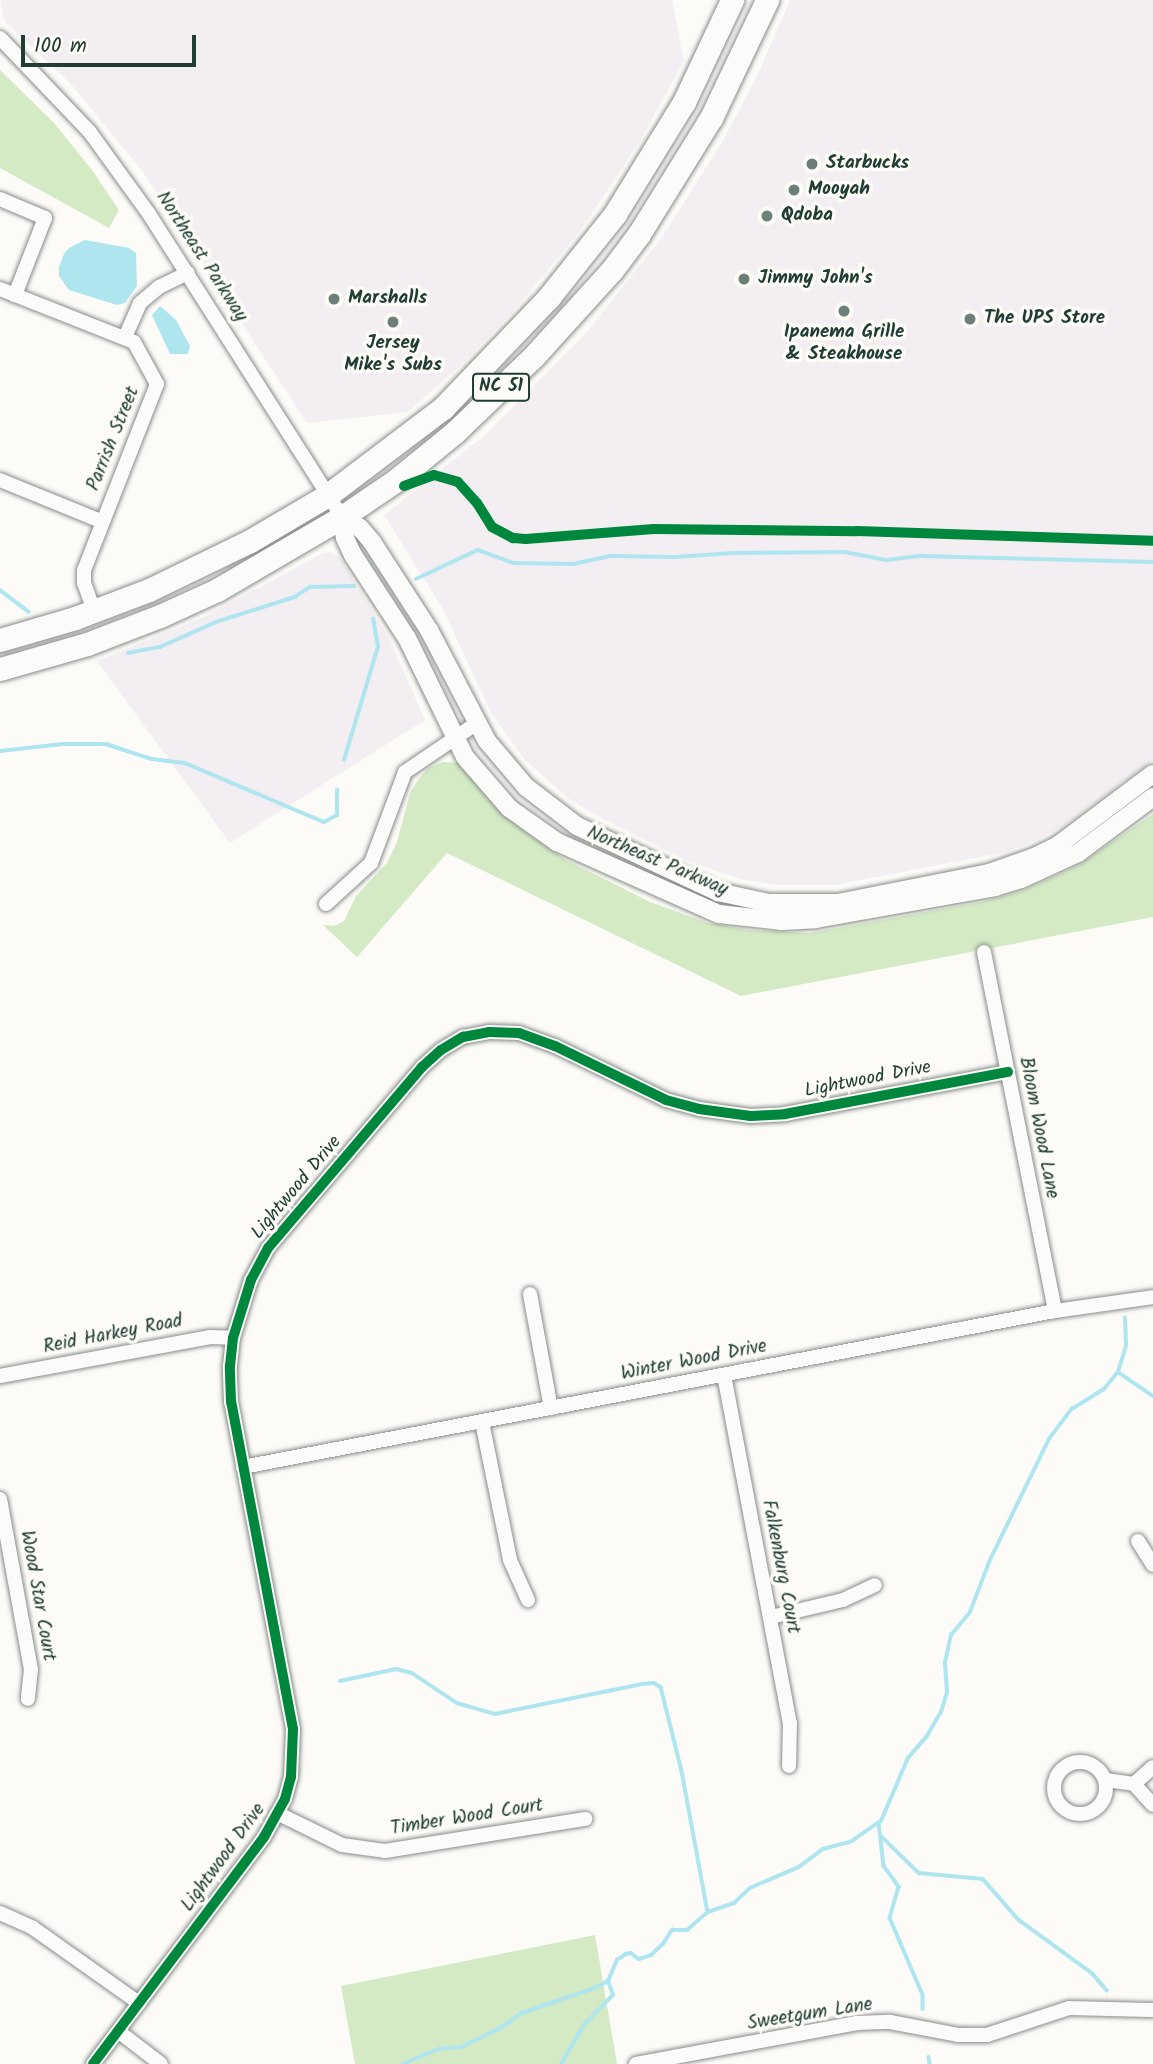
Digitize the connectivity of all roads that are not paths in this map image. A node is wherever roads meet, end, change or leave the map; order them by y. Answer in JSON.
{"nodes":[{"id":1,"x":732,"y":0,"type":"edge"},
{"id":2,"x":767,"y":0,"type":"edge"},
{"id":3,"x":0,"y":38,"type":"edge"},
{"id":4,"x":709,"y":54,"type":"junction"},
{"id":5,"x":0,"y":199,"type":"edge"},
{"id":6,"x":608,"y":223,"type":"junction"},
{"id":7,"x":639,"y":234,"type":"junction"},
{"id":8,"x":188,"y":272,"type":"junction"},
{"id":9,"x":0,"y":289,"type":"edge"},
{"id":10,"x":15,"y":295,"type":"junction"},
{"id":11,"x":125,"y":337,"type":"junction"},
{"id":12,"x":504,"y":384,"type":"junction"},
{"id":13,"x":0,"y":480,"type":"edge"},
{"id":14,"x":328,"y":495,"type":"junction"},
{"id":15,"x":342,"y":517,"type":"junction"},
{"id":16,"x":101,"y":521,"type":"junction"},
{"id":17,"x":94,"y":611,"type":"junction"},
{"id":18,"x":0,"y":640,"type":"edge"},
{"id":19,"x":0,"y":669,"type":"edge"},
{"id":20,"x":477,"y":723,"type":"junction"},
{"id":21,"x":454,"y":736,"type":"junction"},
{"id":22,"x":1153,"y":774,"type":"edge"},
{"id":23,"x":1153,"y":797,"type":"edge"},
{"id":24,"x":326,"y":904,"type":"dead end"},
{"id":25,"x":984,"y":952,"type":"dead end"},
{"id":26,"x":1007,"y":1072,"type":"junction"},
{"id":27,"x":530,"y":1294,"type":"dead end"},
{"id":28,"x":1153,"y":1297,"type":"edge"},
{"id":29,"x":1055,"y":1311,"type":"junction"},
{"id":30,"x":233,"y":1338,"type":"junction"},
{"id":31,"x":724,"y":1375,"type":"junction"},
{"id":32,"x":0,"y":1376,"type":"edge"},
{"id":33,"x":551,"y":1408,"type":"junction"},
{"id":34,"x":482,"y":1422,"type":"junction"},
{"id":35,"x":243,"y":1468,"type":"junction"},
{"id":36,"x":0,"y":1499,"type":"edge"},
{"id":37,"x":1138,"y":1541,"type":"dead end"},
{"id":38,"x":1153,"y":1565,"type":"edge"},
{"id":39,"x":874,"y":1585,"type":"dead end"},
{"id":40,"x":528,"y":1600,"type":"dead end"},
{"id":41,"x":771,"y":1617,"type":"junction"},
{"id":42,"x":28,"y":1699,"type":"dead end"},
{"id":43,"x":789,"y":1766,"type":"dead end"},
{"id":44,"x":1153,"y":1767,"type":"edge"},
{"id":45,"x":1106,"y":1780,"type":"dead end"},
{"id":46,"x":1134,"y":1784,"type":"junction"},
{"id":47,"x":1153,"y":1805,"type":"edge"},
{"id":48,"x":279,"y":1814,"type":"junction"},
{"id":49,"x":585,"y":1819,"type":"dead end"},
{"id":50,"x":0,"y":1913,"type":"edge"},
{"id":51,"x":139,"y":2003,"type":"junction"},
{"id":52,"x":1153,"y":2010,"type":"edge"},
{"id":53,"x":118,"y":2031,"type":"junction"},
{"id":54,"x":93,"y":2064,"type":"edge"},
{"id":55,"x":161,"y":2064,"type":"edge"},
{"id":56,"x":636,"y":2064,"type":"edge"}],
"edges":[{"from":1,"to":4,"type":"main road","number":"NC 51"},
{"from":2,"to":7,"type":"main road","number":"NC 51"},
{"from":3,"to":8,"type":"street","name":"Northeast Parkway"},
{"from":4,"to":6,"type":"main road","number":"NC 51"},
{"from":4,"to":7,"type":"main road"},
{"from":5,"to":10,"type":"street"},
{"from":6,"to":12,"type":"main road"},
{"from":6,"to":14,"type":"main road","number":"NC 51"},
{"from":7,"to":12,"type":"main road","number":"NC 51"},
{"from":8,"to":11,"type":"street"},
{"from":8,"to":14,"type":"street","name":"Northeast Parkway"},
{"from":9,"to":10,"type":"street"},
{"from":10,"to":11,"type":"street"},
{"from":11,"to":16,"type":"street","name":"Parrish Street"},
{"from":12,"to":15,"type":"main road","number":"NC 51"},
{"from":13,"to":16,"type":"street"},
{"from":14,"to":15,"type":"street","name":"Northeast Parkway"},
{"from":14,"to":17,"type":"main road","number":"NC 51"},
{"from":15,"to":19,"type":"main road","number":"NC 51"},
{"from":15,"to":20,"type":"street","name":"Northeast Parkway"},
{"from":15,"to":21,"type":"street","name":"Northeast Parkway"},
{"from":16,"to":17,"type":"street","name":"Parrish Street"},
{"from":17,"to":18,"type":"main road","number":"NC 51"},
{"from":20,"to":21,"type":"street"},
{"from":20,"to":22,"type":"street","name":"Northeast Parkway"},
{"from":21,"to":23,"type":"street","name":"Northeast Parkway"},
{"from":21,"to":24,"type":"street"},
{"from":25,"to":26,"type":"street","name":"Bloom Wood Lane"},
{"from":26,"to":29,"type":"street","name":"Bloom Wood Lane"},
{"from":26,"to":30,"type":"street","name":"Lightwood Drive"},
{"from":27,"to":33,"type":"street"},
{"from":28,"to":29,"type":"street","name":"Winter Wood Drive"},
{"from":29,"to":31,"type":"street","name":"Winter Wood Drive"},
{"from":30,"to":32,"type":"street","name":"Reid Harkey Road"},
{"from":30,"to":35,"type":"street","name":"Lightwood Drive"},
{"from":31,"to":33,"type":"street","name":"Winter Wood Drive"},
{"from":31,"to":41,"type":"street","name":"Falkenburg Court"},
{"from":33,"to":34,"type":"street","name":"Winter Wood Drive"},
{"from":34,"to":35,"type":"street","name":"Winter Wood Drive"},
{"from":34,"to":40,"type":"street"},
{"from":35,"to":48,"type":"street","name":"Lightwood Drive"},
{"from":36,"to":42,"type":"street","name":"Wood Star Court"},
{"from":37,"to":38,"type":"street"},
{"from":39,"to":41,"type":"street"},
{"from":41,"to":43,"type":"street","name":"Falkenburg Court"},
{"from":44,"to":46,"type":"street"},
{"from":45,"to":46,"type":"street"},
{"from":46,"to":47,"type":"street"},
{"from":48,"to":49,"type":"street","name":"Timber Wood Court"},
{"from":48,"to":51,"type":"street","name":"Lightwood Drive"},
{"from":50,"to":51,"type":"street"},
{"from":51,"to":53,"type":"street","name":"Lightwood Drive"},
{"from":52,"to":56,"type":"street","name":"Sweetgum Lane"},
{"from":53,"to":54,"type":"street","name":"Lightwood Drive"},
{"from":53,"to":55,"type":"street"}]}
